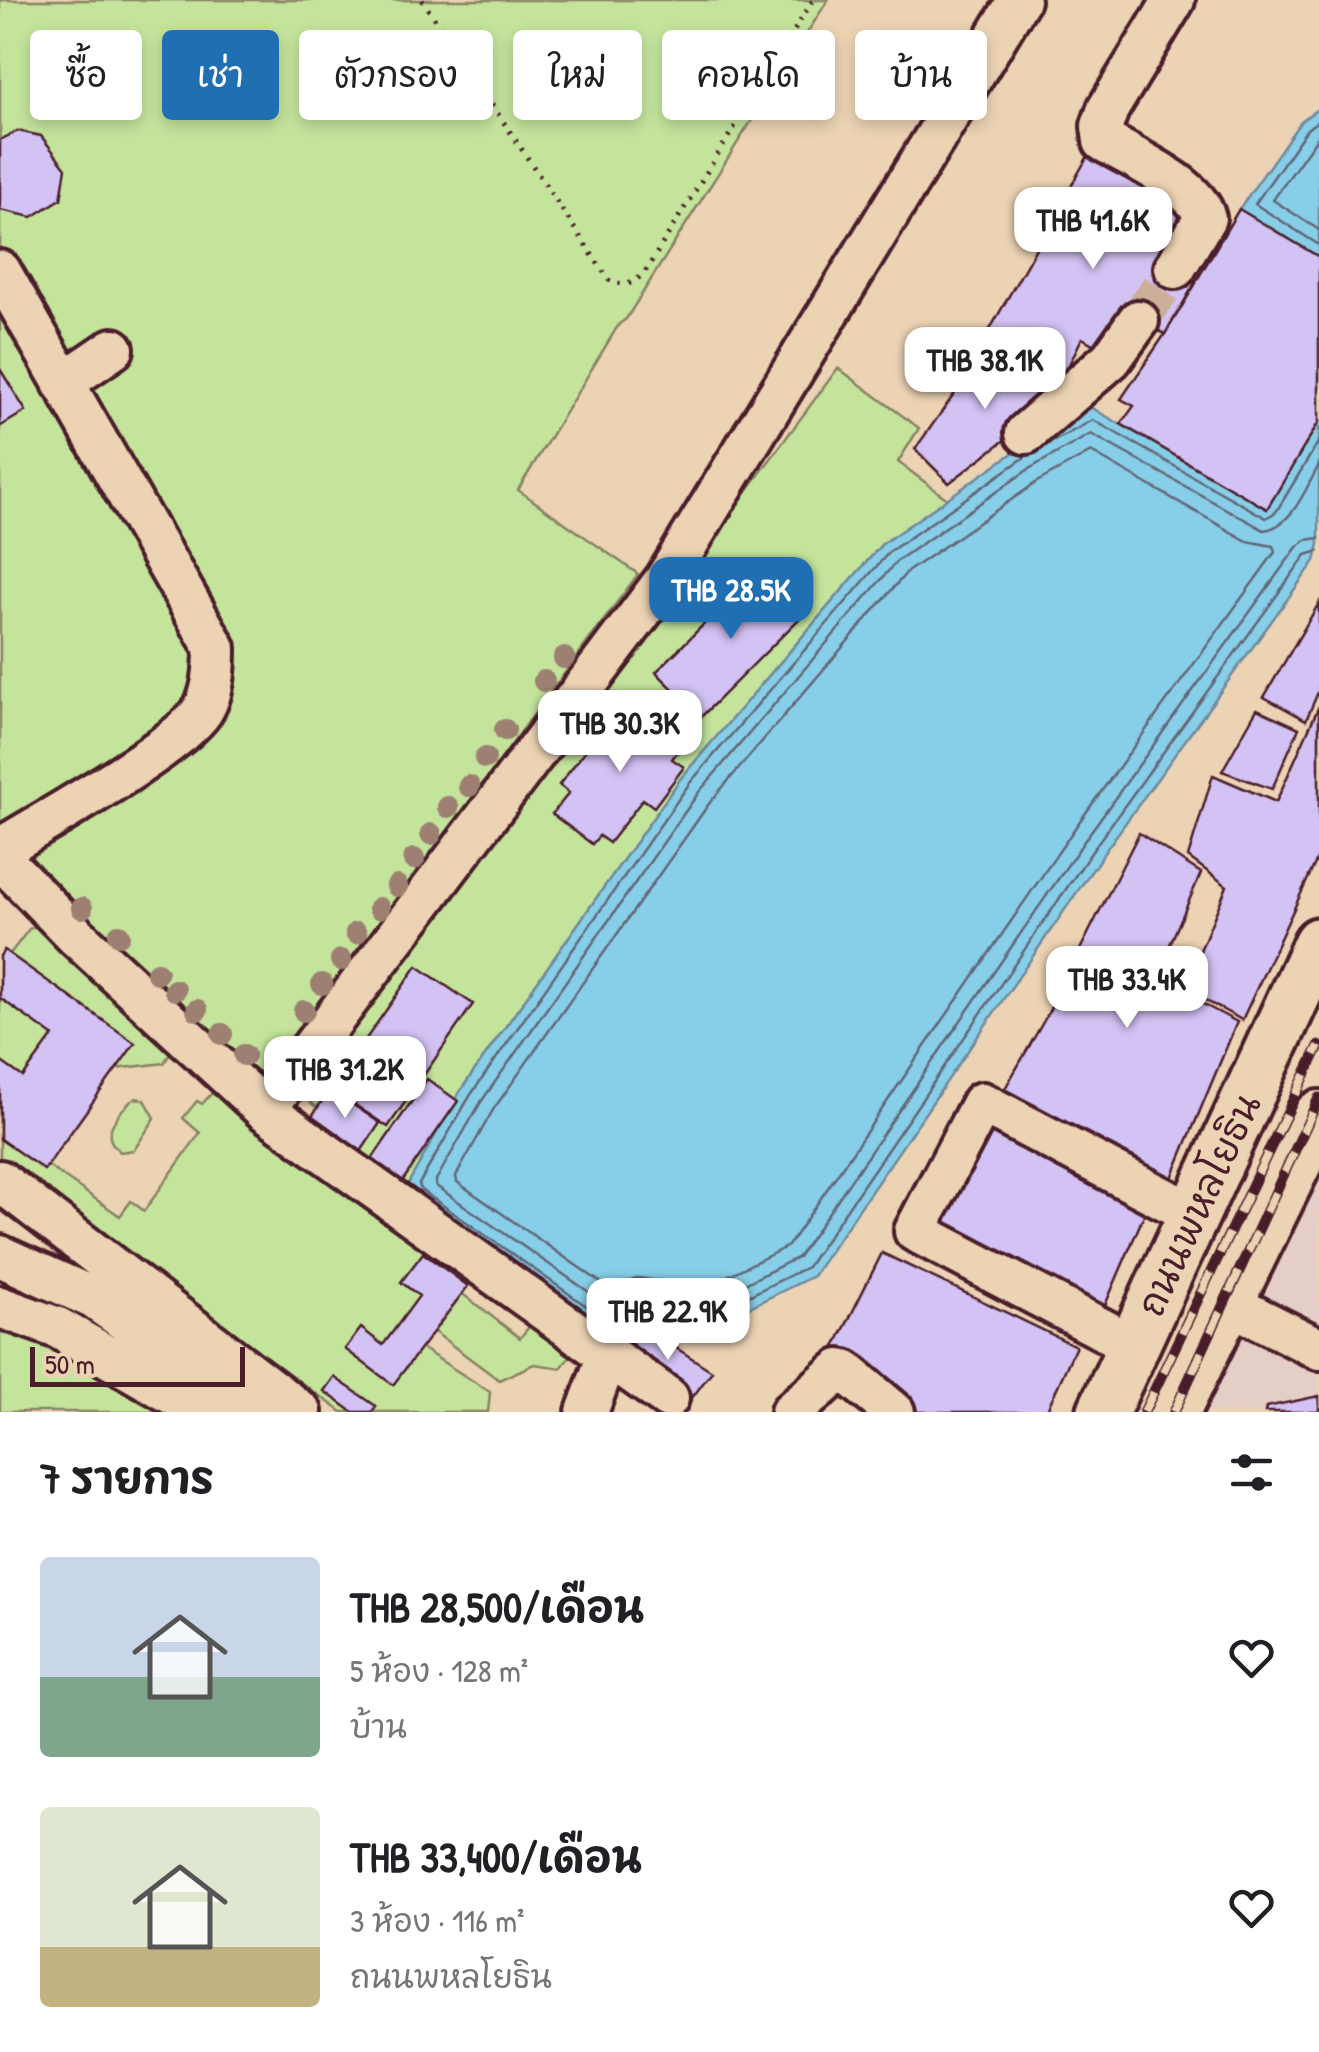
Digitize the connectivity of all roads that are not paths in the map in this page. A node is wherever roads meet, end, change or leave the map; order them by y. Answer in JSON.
{"nodes":[{"id":1,"x":1019,"y":0,"type":"edge"},
{"id":2,"x":1174,"y":0,"type":"edge"},
{"id":3,"x":1175,"y":268,"type":"tunnel mouth"},
{"id":4,"x":3,"y":284,"type":"edge"},
{"id":5,"x":1138,"y":320,"type":"tunnel mouth"},
{"id":6,"x":113,"y":349,"type":"dead end"},
{"id":7,"x":63,"y":384,"type":"junction"},
{"id":8,"x":1026,"y":434,"type":"dead end"},
{"id":9,"x":0,"y":849,"type":"edge"},
{"id":10,"x":0,"y":858,"type":"edge"},
{"id":11,"x":1319,"y":943,"type":"edge"},
{"id":12,"x":264,"y":1110,"type":"junction"},
{"id":13,"x":1319,"y":1116,"type":"edge"},
{"id":14,"x":0,"y":1181,"type":"edge"},
{"id":15,"x":1195,"y":1214,"type":"junction"},
{"id":16,"x":0,"y":1256,"type":"edge"},
{"id":17,"x":1167,"y":1276,"type":"junction"},
{"id":18,"x":1226,"y":1302,"type":"junction"},
{"id":19,"x":0,"y":1307,"type":"edge"},
{"id":20,"x":1134,"y":1346,"type":"junction"},
{"id":21,"x":1319,"y":1349,"type":"edge"},
{"id":22,"x":608,"y":1355,"type":"junction"},
{"id":23,"x":668,"y":1398,"type":"dead end"},
{"id":24,"x":204,"y":1412,"type":"edge"},
{"id":25,"x":256,"y":1412,"type":"edge"},
{"id":26,"x":301,"y":1412,"type":"edge"},
{"id":27,"x":586,"y":1412,"type":"edge"},
{"id":28,"x":792,"y":1412,"type":"edge"},
{"id":29,"x":894,"y":1412,"type":"edge"},
{"id":30,"x":1102,"y":1412,"type":"edge"},
{"id":31,"x":1174,"y":1412,"type":"edge"}],
"edges":[{"from":1,"to":12,"type":"street"},
{"from":2,"to":3,"type":"street"},
{"from":4,"to":7,"type":"street"},
{"from":5,"to":8,"type":"street"},
{"from":6,"to":7,"type":"street"},
{"from":7,"to":9,"type":"street"},
{"from":10,"to":12,"type":"street"},
{"from":11,"to":15,"type":"main road","name":"ถนนพหลโยธิน"},
{"from":12,"to":22,"type":"street"},
{"from":13,"to":18,"type":"main road","name":"ถนนพหลโยธิน"},
{"from":14,"to":26,"type":"street"},
{"from":15,"to":17,"type":"main road","name":"ถนนพหลโยธิน"},
{"from":15,"to":20,"type":"street"},
{"from":16,"to":25,"type":"street"},
{"from":17,"to":18,"type":"main road"},
{"from":17,"to":20,"type":"main road","name":"ถนนพหลโยธิน"},
{"from":18,"to":21,"type":"street"},
{"from":18,"to":31,"type":"main road","name":"ถนนพหลโยธิน"},
{"from":19,"to":24,"type":"street"},
{"from":20,"to":30,"type":"main road","name":"ถนนพหลโยธิน"},
{"from":22,"to":23,"type":"street"},
{"from":22,"to":27,"type":"street"},
{"from":28,"to":29,"type":"street"}]}
